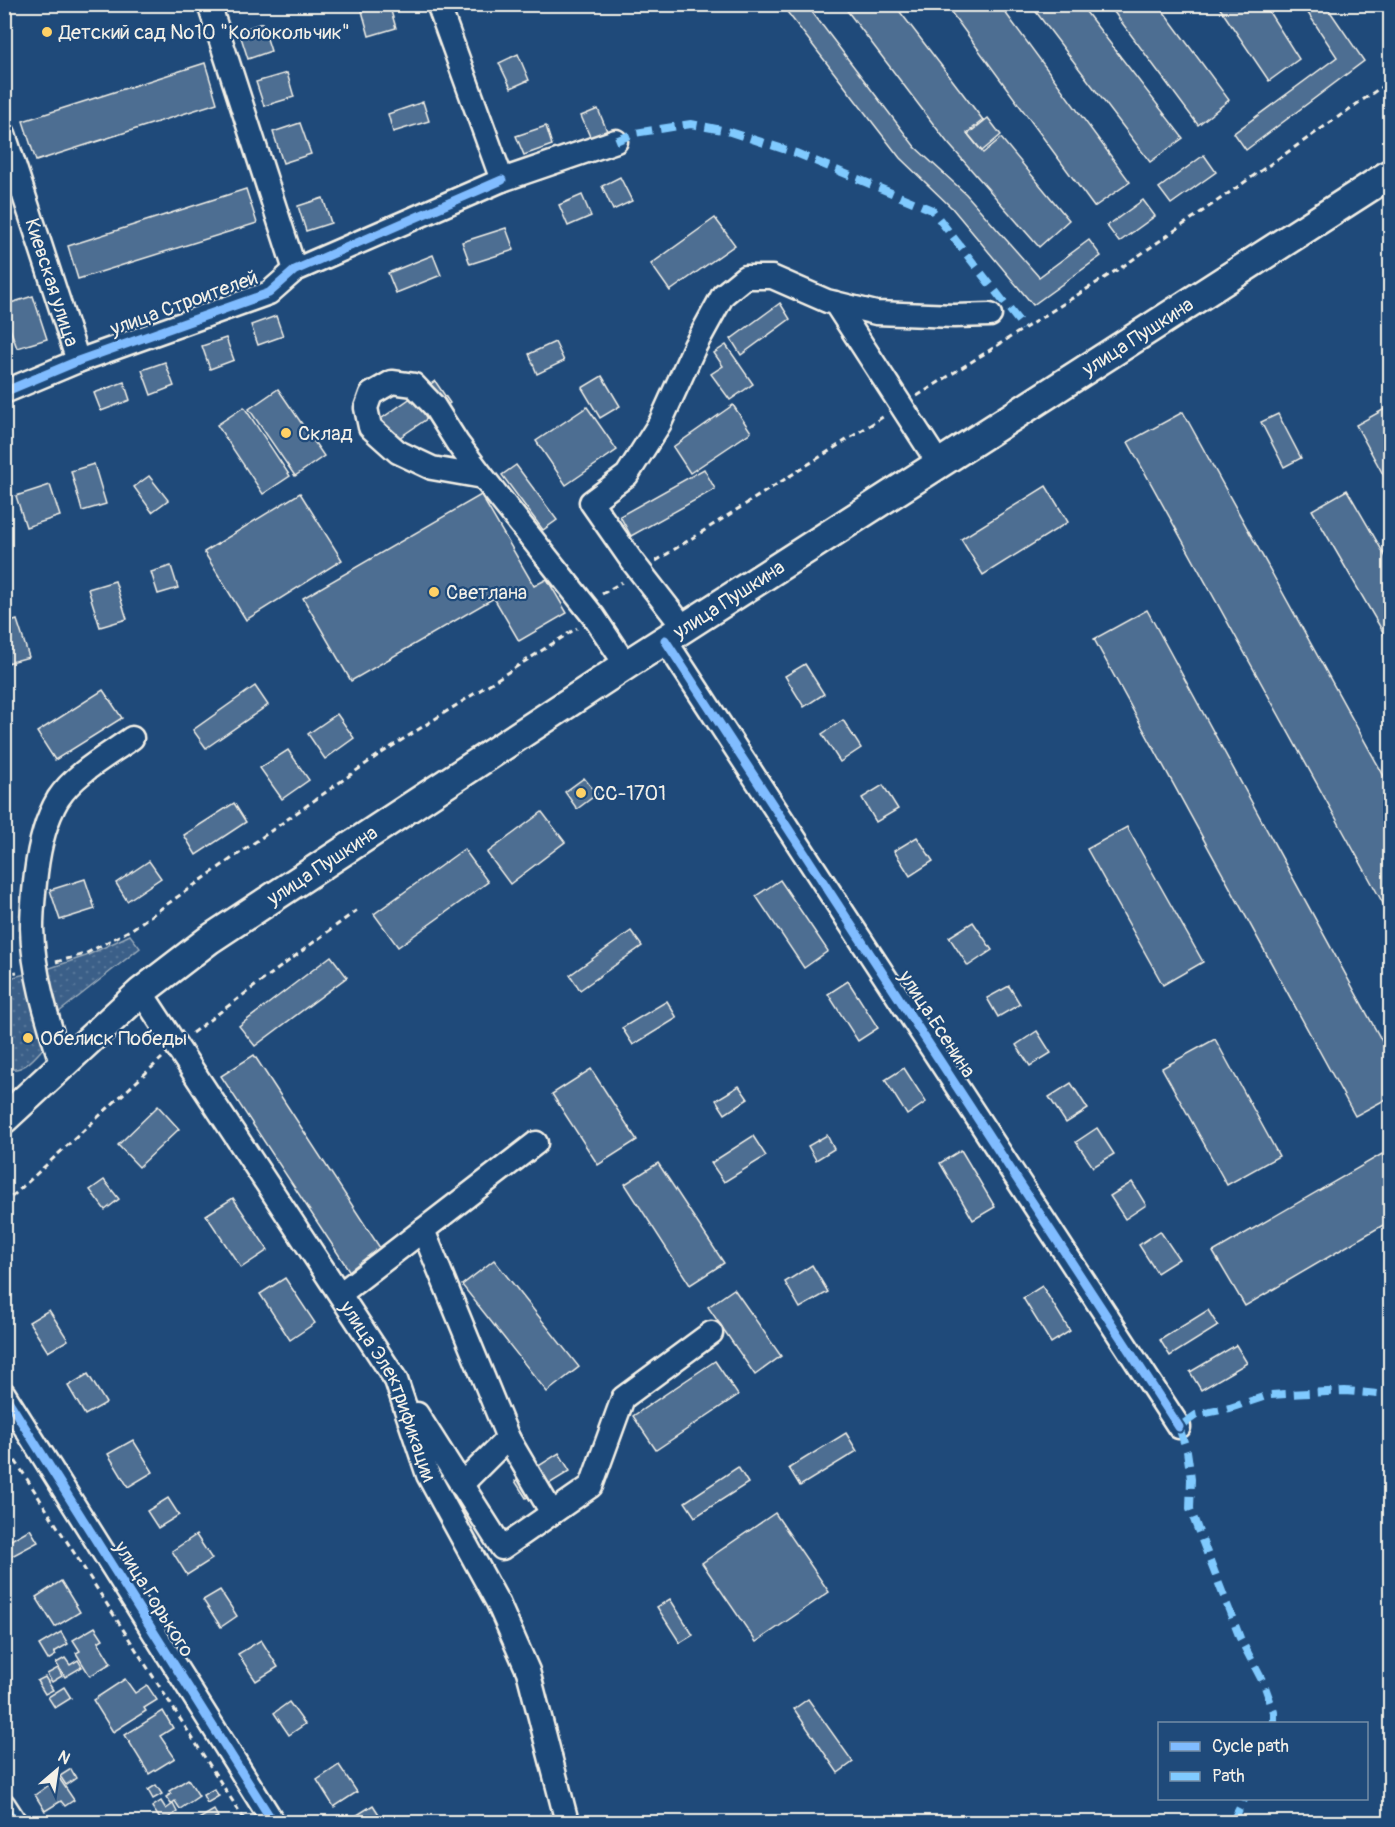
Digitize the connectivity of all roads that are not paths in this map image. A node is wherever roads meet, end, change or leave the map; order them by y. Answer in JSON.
{"nodes":[{"id":1,"x":209,"y":4,"type":"edge"},
{"id":2,"x":438,"y":4,"type":"edge"},
{"id":3,"x":4,"y":134,"type":"edge"},
{"id":4,"x":616,"y":141,"type":"dead end"},
{"id":5,"x":1390,"y":174,"type":"edge"},
{"id":6,"x":502,"y":180,"type":"junction"},
{"id":7,"x":296,"y":270,"type":"junction"},
{"id":8,"x":835,"y":303,"type":"junction"},
{"id":9,"x":990,"y":315,"type":"dead end"},
{"id":10,"x":78,"y":361,"type":"junction"},
{"id":11,"x":4,"y":392,"type":"edge"},
{"id":12,"x":939,"y":464,"type":"junction"},
{"id":13,"x":483,"y":477,"type":"junction"},
{"id":14,"x":675,"y":634,"type":"junction"},
{"id":15,"x":626,"y":666,"type":"junction"},
{"id":16,"x":132,"y":738,"type":"dead end"},
{"id":17,"x":141,"y":992,"type":"junction"},
{"id":18,"x":62,"y":1066,"type":"junction"},
{"id":19,"x":4,"y":1119,"type":"edge"},
{"id":20,"x":536,"y":1143,"type":"dead end"},
{"id":21,"x":423,"y":1230,"type":"junction"},
{"id":22,"x":340,"y":1294,"type":"junction"},
{"id":23,"x":711,"y":1333,"type":"dead end"},
{"id":24,"x":396,"y":1380,"type":"junction"},
{"id":25,"x":4,"y":1394,"type":"edge"},
{"id":26,"x":1179,"y":1427,"type":"dead end"},
{"id":27,"x":508,"y":1438,"type":"junction"},
{"id":28,"x":461,"y":1485,"type":"junction"},
{"id":29,"x":552,"y":1513,"type":"junction"},
{"id":30,"x":4,"y":1805,"type":"edge"},
{"id":31,"x":15,"y":1822,"type":"edge"},
{"id":32,"x":273,"y":1822,"type":"edge"},
{"id":33,"x":567,"y":1822,"type":"edge"}],
"edges":[{"from":1,"to":7,"type":"street"},
{"from":2,"to":6,"type":"street"},
{"from":3,"to":10,"type":"street","name":"Киевская улица"},
{"from":4,"to":6,"type":"street","name":"улица Строителей"},
{"from":5,"to":12,"type":"main road","name":"улица Пушкина"},
{"from":6,"to":7,"type":"street","name":"улица Строителей"},
{"from":7,"to":10,"type":"street","name":"улица Строителей"},
{"from":8,"to":9,"type":"street"},
{"from":8,"to":12,"type":"street"},
{"from":8,"to":14,"type":"street","name":"улица Есенина"},
{"from":10,"to":11,"type":"street","name":"улица Строителей"},
{"from":12,"to":14,"type":"main road","name":"улица Пушкина"},
{"from":13,"to":13,"type":"street"},
{"from":13,"to":15,"type":"street"},
{"from":14,"to":15,"type":"main road","name":"улица Пушкина"},
{"from":14,"to":26,"type":"street","name":"улица Есенина"},
{"from":15,"to":17,"type":"main road","name":"улица Пушкина"},
{"from":16,"to":18,"type":"street"},
{"from":17,"to":18,"type":"main road","name":"улица Пушкина"},
{"from":17,"to":22,"type":"street","name":"улица Электрификации"},
{"from":18,"to":19,"type":"main road","name":"улица Пушкина"},
{"from":20,"to":21,"type":"street"},
{"from":21,"to":22,"type":"street"},
{"from":21,"to":27,"type":"street"},
{"from":22,"to":24,"type":"street","name":"улица Электрификации"},
{"from":23,"to":29,"type":"street"},
{"from":24,"to":28,"type":"street"},
{"from":24,"to":33,"type":"street","name":"улица Электрификации"},
{"from":25,"to":32,"type":"street","name":"улица Горького"},
{"from":27,"to":28,"type":"street"},
{"from":27,"to":29,"type":"street"},
{"from":28,"to":29,"type":"street"},
{"from":30,"to":31,"type":"street"}]}
